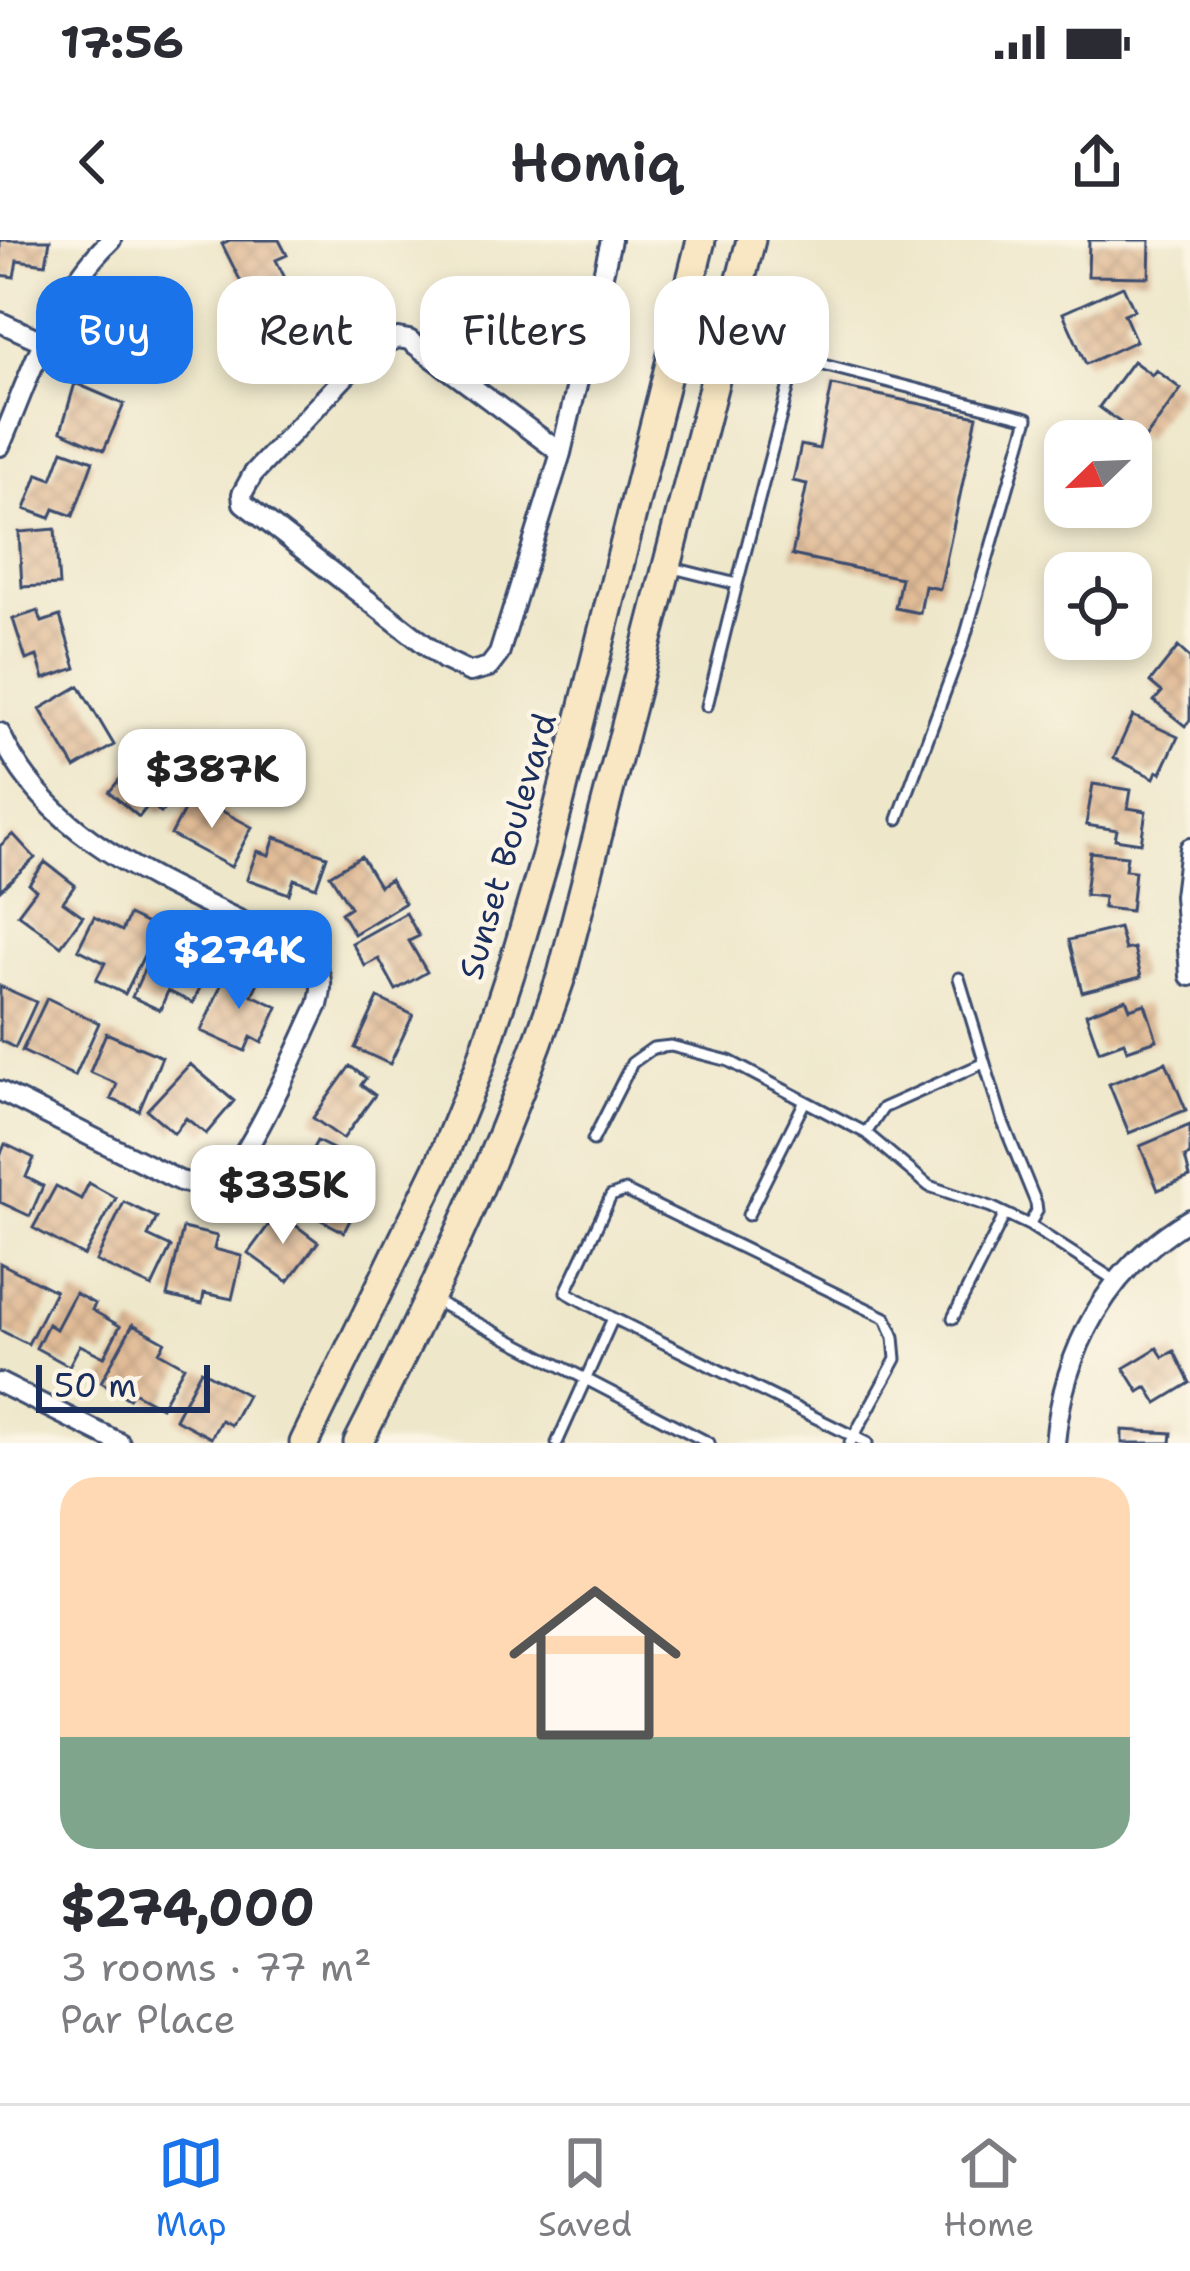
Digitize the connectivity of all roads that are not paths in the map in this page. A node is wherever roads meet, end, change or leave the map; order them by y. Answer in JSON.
{"nodes":[{"id":1,"x":111,"y":240,"type":"edge"},
{"id":2,"x":611,"y":240,"type":"edge"},
{"id":3,"x":701,"y":240,"type":"edge"},
{"id":4,"x":751,"y":240,"type":"edge"},
{"id":5,"x":77,"y":276,"type":"edge"},
{"id":6,"x":742,"y":276,"type":"edge"},
{"id":7,"x":0,"y":322,"type":"edge"},
{"id":8,"x":36,"y":338,"type":"edge"},
{"id":9,"x":36,"y":361,"type":"edge"},
{"id":10,"x":829,"y":367,"type":"edge"},
{"id":11,"x":715,"y":384,"type":"edge"},
{"id":12,"x":789,"y":384,"type":"edge"},
{"id":13,"x":0,"y":446,"type":"edge"},
{"id":14,"x":561,"y":453,"type":"junction"},
{"id":15,"x":668,"y":567,"type":"junction"},
{"id":16,"x":736,"y":584,"type":"junction"},
{"id":17,"x":707,"y":706,"type":"dead end"},
{"id":18,"x":0,"y":734,"type":"edge"},
{"id":19,"x":898,"y":818,"type":"dead end"},
{"id":20,"x":1190,"y":848,"type":"edge"},
{"id":21,"x":1190,"y":976,"type":"edge"},
{"id":22,"x":959,"y":978,"type":"dead end"},
{"id":23,"x":985,"y":1063,"type":"junction"},
{"id":24,"x":0,"y":1091,"type":"edge"},
{"id":25,"x":805,"y":1101,"type":"junction"},
{"id":26,"x":866,"y":1132,"type":"junction"},
{"id":27,"x":593,"y":1140,"type":"dead end"},
{"id":28,"x":748,"y":1214,"type":"dead end"},
{"id":29,"x":1005,"y":1214,"type":"junction"},
{"id":30,"x":1190,"y":1219,"type":"edge"},
{"id":31,"x":1029,"y":1225,"type":"junction"},
{"id":32,"x":1116,"y":1281,"type":"junction"},
{"id":33,"x":431,"y":1299,"type":"junction"},
{"id":34,"x":613,"y":1318,"type":"junction"},
{"id":35,"x":952,"y":1318,"type":"dead end"},
{"id":36,"x":586,"y":1379,"type":"junction"},
{"id":37,"x":0,"y":1383,"type":"edge"},
{"id":38,"x":852,"y":1440,"type":"edge"},
{"id":39,"x":120,"y":1443,"type":"edge"},
{"id":40,"x":304,"y":1443,"type":"edge"},
{"id":41,"x":358,"y":1443,"type":"edge"},
{"id":42,"x":557,"y":1443,"type":"edge"},
{"id":43,"x":709,"y":1443,"type":"edge"},
{"id":44,"x":867,"y":1443,"type":"edge"},
{"id":45,"x":1055,"y":1443,"type":"edge"}],
"edges":[{"from":1,"to":5,"type":"street"},
{"from":2,"to":14,"type":"street"},
{"from":3,"to":40,"type":"main road","name":"Sunset Boulevard"},
{"from":4,"to":6,"type":"main road"},
{"from":7,"to":8,"type":"street"},
{"from":9,"to":13,"type":"street"},
{"from":10,"to":19,"type":"lane"},
{"from":11,"to":15,"type":"main road"},
{"from":12,"to":16,"type":"lane"},
{"from":14,"to":14,"type":"street"},
{"from":15,"to":16,"type":"lane"},
{"from":15,"to":33,"type":"main road"},
{"from":16,"to":17,"type":"lane"},
{"from":18,"to":24,"type":"street"},
{"from":20,"to":21,"type":"street"},
{"from":22,"to":23,"type":"lane"},
{"from":23,"to":26,"type":"lane"},
{"from":23,"to":31,"type":"lane"},
{"from":25,"to":26,"type":"lane"},
{"from":25,"to":27,"type":"lane"},
{"from":25,"to":28,"type":"lane"},
{"from":26,"to":29,"type":"lane"},
{"from":29,"to":31,"type":"lane"},
{"from":29,"to":35,"type":"lane"},
{"from":30,"to":32,"type":"street"},
{"from":31,"to":32,"type":"lane"},
{"from":32,"to":45,"type":"street"},
{"from":33,"to":36,"type":"lane"},
{"from":33,"to":41,"type":"main road"},
{"from":34,"to":36,"type":"lane"},
{"from":34,"to":38,"type":"lane"},
{"from":34,"to":38,"type":"lane"},
{"from":36,"to":42,"type":"lane"},
{"from":36,"to":43,"type":"lane"},
{"from":37,"to":39,"type":"street"},
{"from":38,"to":44,"type":"lane"}]}
